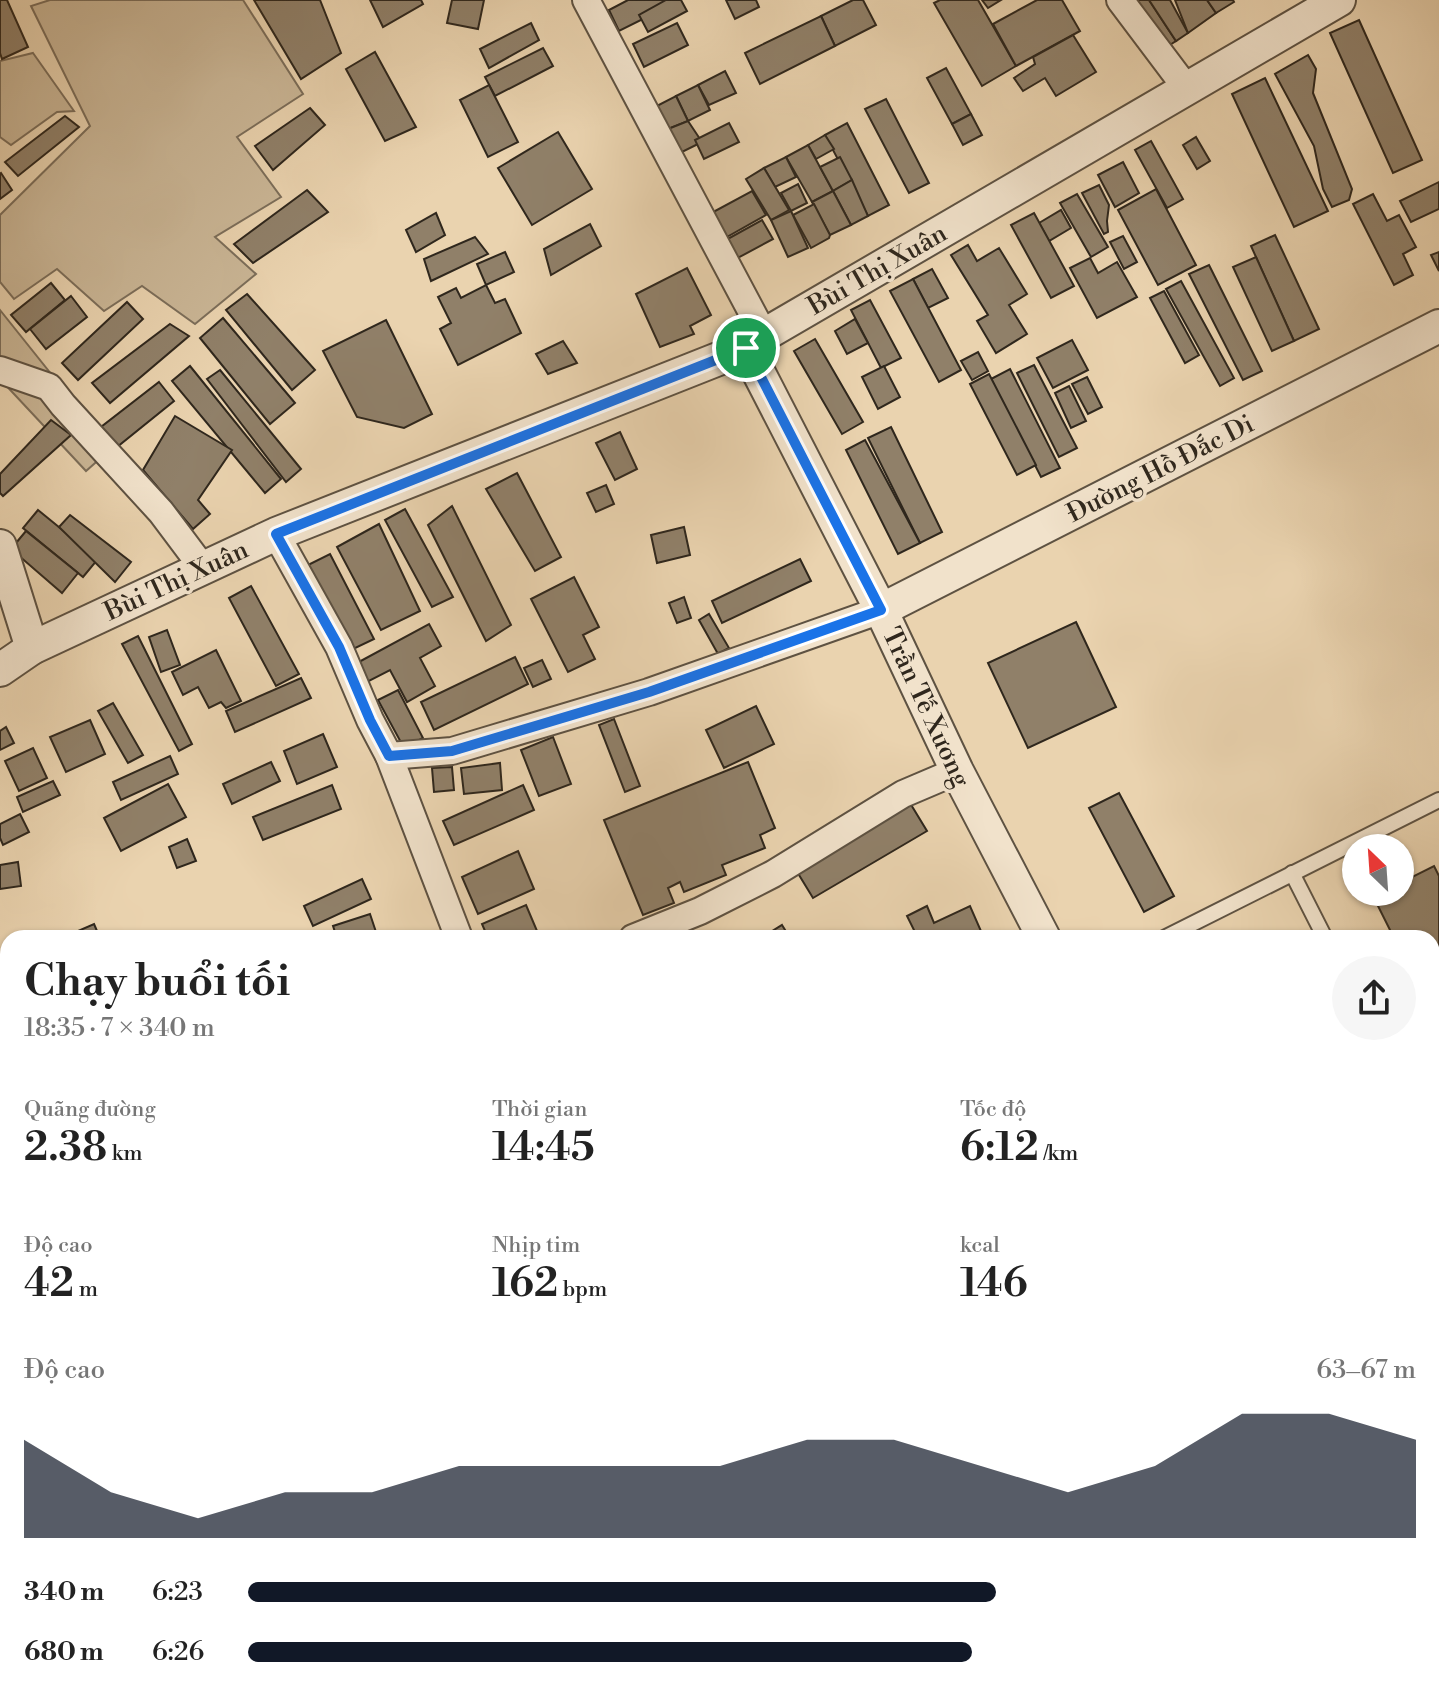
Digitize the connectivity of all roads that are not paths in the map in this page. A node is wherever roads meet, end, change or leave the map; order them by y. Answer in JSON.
{"nodes":[{"id":1,"x":586,"y":0,"type":"edge"},
{"id":2,"x":1120,"y":0,"type":"edge"},
{"id":3,"x":1339,"y":0,"type":"edge"},
{"id":4,"x":1187,"y":89,"type":"junction"},
{"id":5,"x":1439,"y":326,"type":"edge"},
{"id":6,"x":755,"y":341,"type":"junction"},
{"id":7,"x":0,"y":370,"type":"edge"},
{"id":8,"x":276,"y":534,"type":"junction"},
{"id":9,"x":0,"y":546,"type":"edge"},
{"id":10,"x":203,"y":568,"type":"junction"},
{"id":11,"x":881,"y":610,"type":"junction"},
{"id":12,"x":32,"y":648,"type":"junction"},
{"id":13,"x":0,"y":670,"type":"edge"},
{"id":14,"x":389,"y":756,"type":"junction"},
{"id":15,"x":957,"y":771,"type":"junction"},
{"id":16,"x":1439,"y":800,"type":"edge"},
{"id":17,"x":1292,"y":873,"type":"junction"},
{"id":18,"x":456,"y":930,"type":"edge"},
{"id":19,"x":653,"y":930,"type":"edge"},
{"id":20,"x":1040,"y":930,"type":"edge"},
{"id":21,"x":1180,"y":930,"type":"edge"},
{"id":22,"x":1321,"y":930,"type":"edge"}],
"edges":[{"from":1,"to":6,"type":"street"},
{"from":2,"to":4,"type":"street"},
{"from":3,"to":4,"type":"street","name":"Bùi Thị Xuân"},
{"from":4,"to":6,"type":"street","name":"Bùi Thị Xuân"},
{"from":5,"to":11,"type":"street","name":"Đường Hồ Đắc Di"},
{"from":6,"to":8,"type":"street","name":"Bùi Thị Xuân"},
{"from":6,"to":11,"type":"street","name":"Trần Tế Xương"},
{"from":7,"to":10,"type":"street"},
{"from":8,"to":10,"type":"street","name":"Bùi Thị Xuân"},
{"from":8,"to":14,"type":"street"},
{"from":9,"to":12,"type":"street"},
{"from":10,"to":12,"type":"street","name":"Bùi Thị Xuân"},
{"from":11,"to":14,"type":"street"},
{"from":11,"to":15,"type":"street","name":"Trần Tế Xương"},
{"from":12,"to":13,"type":"street","name":"Bùi Thị Xuân"},
{"from":14,"to":18,"type":"street"},
{"from":15,"to":19,"type":"street"},
{"from":15,"to":20,"type":"street","name":"Trần Tế Xương"},
{"from":16,"to":17,"type":"lane"},
{"from":17,"to":21,"type":"lane"},
{"from":17,"to":22,"type":"lane"}]}
